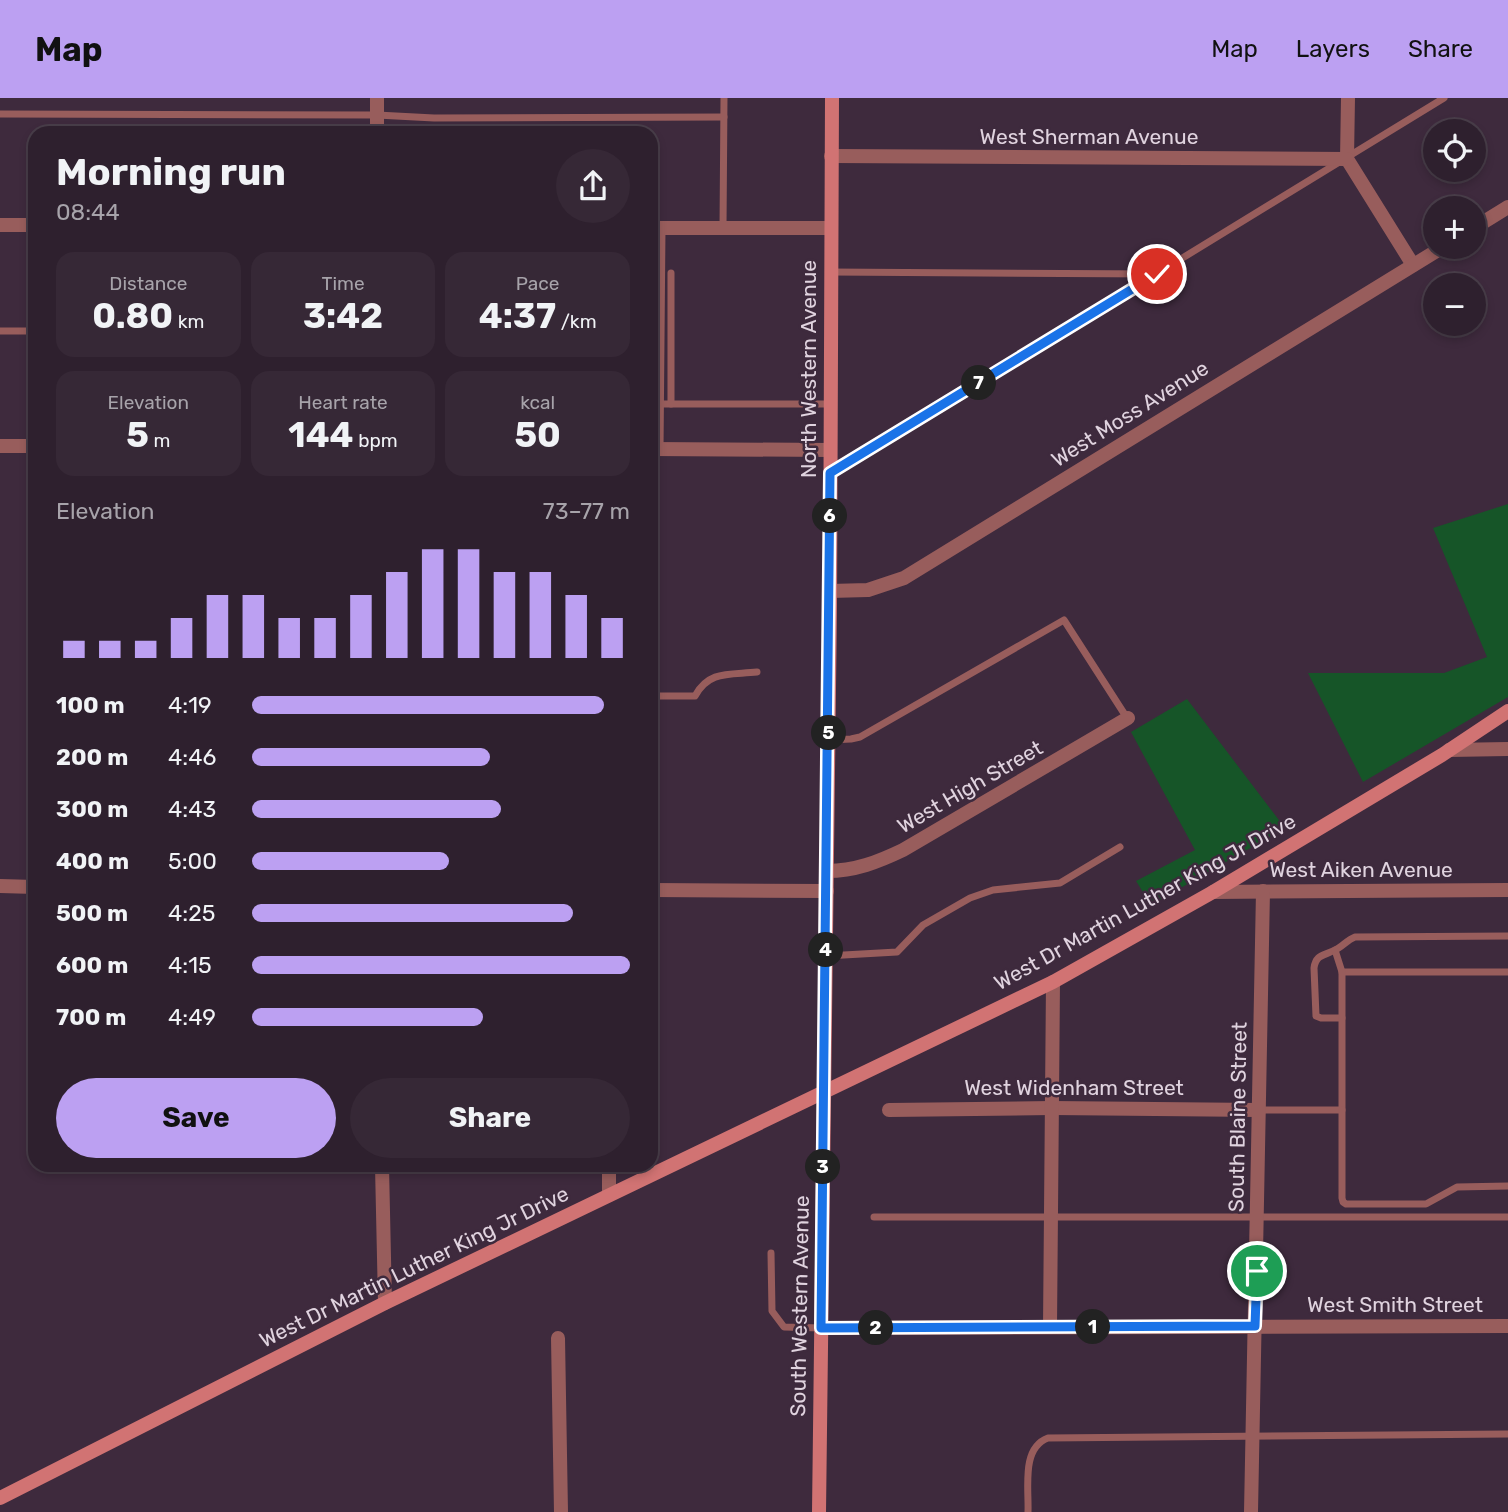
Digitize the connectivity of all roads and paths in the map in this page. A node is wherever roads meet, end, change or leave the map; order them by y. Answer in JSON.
{"nodes":[{"id":1,"x":377,"y":98,"type":"edge"},
{"id":2,"x":724,"y":98,"type":"edge"},
{"id":3,"x":832,"y":98,"type":"edge"},
{"id":4,"x":1348,"y":98,"type":"edge"},
{"id":5,"x":1444,"y":98,"type":"edge"},
{"id":6,"x":0,"y":114,"type":"edge"},
{"id":7,"x":377,"y":115,"type":"junction"},
{"id":8,"x":724,"y":117,"type":"junction"},
{"id":9,"x":377,"y":126,"type":"edge"},
{"id":10,"x":831,"y":156,"type":"junction"},
{"id":11,"x":1347,"y":159,"type":"junction"},
{"id":12,"x":1508,"y":207,"type":"edge"},
{"id":13,"x":1486,"y":221,"type":"edge"},
{"id":14,"x":0,"y":225,"type":"edge"},
{"id":15,"x":28,"y":225,"type":"edge"},
{"id":16,"x":658,"y":228,"type":"edge"},
{"id":17,"x":723,"y":228,"type":"junction"},
{"id":18,"x":830,"y":228,"type":"junction"},
{"id":19,"x":1423,"y":259,"type":"edge"},
{"id":20,"x":1413,"y":265,"type":"junction"},
{"id":21,"x":658,"y":271,"type":"edge"},
{"id":22,"x":830,"y":272,"type":"junction"},
{"id":23,"x":671,"y":273,"type":"dead end"},
{"id":24,"x":1157,"y":274,"type":"junction"},
{"id":25,"x":0,"y":331,"type":"edge"},
{"id":26,"x":28,"y":331,"type":"edge"},
{"id":27,"x":658,"y":336,"type":"edge"},
{"id":28,"x":661,"y":336,"type":"junction"},
{"id":29,"x":660,"y":404,"type":"junction"},
{"id":30,"x":671,"y":404,"type":"junction"},
{"id":31,"x":830,"y":404,"type":"junction"},
{"id":32,"x":658,"y":422,"type":"edge"},
{"id":33,"x":0,"y":446,"type":"edge"},
{"id":34,"x":28,"y":446,"type":"edge"},
{"id":35,"x":658,"y":449,"type":"edge"},
{"id":36,"x":830,"y":450,"type":"junction"},
{"id":37,"x":830,"y":473,"type":"junction"},
{"id":38,"x":830,"y":591,"type":"junction"},
{"id":39,"x":757,"y":672,"type":"dead end"},
{"id":40,"x":658,"y":696,"type":"edge"},
{"id":41,"x":1508,"y":711,"type":"edge"},
{"id":42,"x":1128,"y":718,"type":"joint"},
{"id":43,"x":829,"y":740,"type":"junction"},
{"id":44,"x":1508,"y":749,"type":"edge"},
{"id":45,"x":1449,"y":750,"type":"junction"},
{"id":46,"x":1120,"y":847,"type":"dead end"},
{"id":47,"x":827,"y":871,"type":"junction"},
{"id":48,"x":0,"y":887,"type":"edge"},
{"id":49,"x":28,"y":887,"type":"edge"},
{"id":50,"x":658,"y":890,"type":"edge"},
{"id":51,"x":1508,"y":890,"type":"edge"},
{"id":52,"x":827,"y":891,"type":"junction"},
{"id":53,"x":1263,"y":891,"type":"junction"},
{"id":54,"x":1213,"y":892,"type":"junction"},
{"id":55,"x":1508,"y":936,"type":"edge"},
{"id":56,"x":1335,"y":950,"type":"junction"},
{"id":57,"x":826,"y":956,"type":"junction"},
{"id":58,"x":1342,"y":972,"type":"junction"},
{"id":59,"x":1508,"y":972,"type":"edge"},
{"id":60,"x":1054,"y":982,"type":"junction"},
{"id":61,"x":1342,"y":1018,"type":"junction"},
{"id":62,"x":824,"y":1092,"type":"junction"},
{"id":63,"x":1052,"y":1108,"type":"junction"},
{"id":64,"x":889,"y":1110,"type":"dead end"},
{"id":65,"x":1259,"y":1110,"type":"junction"},
{"id":66,"x":1342,"y":1110,"type":"junction"},
{"id":67,"x":382,"y":1172,"type":"edge"},
{"id":68,"x":609,"y":1172,"type":"edge"},
{"id":69,"x":657,"y":1172,"type":"edge"},
{"id":70,"x":658,"y":1172,"type":"edge"},
{"id":71,"x":1508,"y":1186,"type":"edge"},
{"id":72,"x":609,"y":1195,"type":"junction"},
{"id":73,"x":874,"y":1217,"type":"dead end"},
{"id":74,"x":1258,"y":1217,"type":"junction"},
{"id":75,"x":1508,"y":1217,"type":"edge"},
{"id":76,"x":1051,"y":1218,"type":"junction"},
{"id":77,"x":771,"y":1253,"type":"dead end"},
{"id":78,"x":385,"y":1303,"type":"junction"},
{"id":79,"x":1255,"y":1326,"type":"junction"},
{"id":80,"x":1508,"y":1326,"type":"edge"},
{"id":81,"x":1050,"y":1327,"type":"junction"},
{"id":82,"x":821,"y":1328,"type":"junction"},
{"id":83,"x":558,"y":1338,"type":"dead end"},
{"id":84,"x":1508,"y":1434,"type":"edge"},
{"id":85,"x":1253,"y":1435,"type":"junction"},
{"id":86,"x":0,"y":1498,"type":"edge"},
{"id":87,"x":561,"y":1512,"type":"edge"},
{"id":88,"x":819,"y":1512,"type":"edge"},
{"id":89,"x":1028,"y":1512,"type":"edge"},
{"id":90,"x":1251,"y":1512,"type":"edge"}],
"edges":[{"from":1,"to":7,"type":"street"},
{"from":2,"to":8,"type":"lane"},
{"from":3,"to":10,"type":"main road","name":"North Western Avenue"},
{"from":4,"to":11,"type":"street"},
{"from":5,"to":11,"type":"lane"},
{"from":6,"to":7,"type":"lane"},
{"from":7,"to":8,"type":"lane"},
{"from":7,"to":9,"type":"street"},
{"from":8,"to":17,"type":"lane"},
{"from":10,"to":11,"type":"street","name":"West Sherman Avenue"},
{"from":10,"to":18,"type":"main road","name":"North Western Avenue"},
{"from":11,"to":20,"type":"street"},
{"from":11,"to":24,"type":"lane"},
{"from":12,"to":13,"type":"street"},
{"from":14,"to":15,"type":"street"},
{"from":16,"to":17,"type":"street"},
{"from":17,"to":18,"type":"street"},
{"from":18,"to":22,"type":"main road","name":"North Western Avenue"},
{"from":19,"to":20,"type":"street","name":"West Moss Avenue"},
{"from":20,"to":38,"type":"street","name":"West Moss Avenue"},
{"from":21,"to":28,"type":"lane"},
{"from":22,"to":24,"type":"lane"},
{"from":22,"to":31,"type":"main road","name":"North Western Avenue"},
{"from":23,"to":30,"type":"lane"},
{"from":24,"to":37,"type":"lane"},
{"from":25,"to":26,"type":"lane"},
{"from":27,"to":28,"type":"lane"},
{"from":28,"to":29,"type":"lane"},
{"from":29,"to":30,"type":"lane"},
{"from":29,"to":32,"type":"lane"},
{"from":30,"to":31,"type":"lane"},
{"from":31,"to":36,"type":"main road","name":"North Western Avenue"},
{"from":33,"to":34,"type":"street"},
{"from":35,"to":36,"type":"street"},
{"from":36,"to":37,"type":"main road","name":"North Western Avenue"},
{"from":37,"to":38,"type":"main road","name":"North Western Avenue"},
{"from":38,"to":43,"type":"main road","name":"North Western Avenue"},
{"from":39,"to":40,"type":"lane"},
{"from":41,"to":45,"type":"main road","name":"West Dr Martin Luther King Jr Drive"},
{"from":42,"to":43,"type":"lane"},
{"from":42,"to":47,"type":"street","name":"West High Street"},
{"from":43,"to":47,"type":"main road","name":"North Western Avenue"},
{"from":44,"to":45,"type":"street"},
{"from":45,"to":54,"type":"main road","name":"West Dr Martin Luther King Jr Drive"},
{"from":46,"to":57,"type":"lane"},
{"from":47,"to":52,"type":"main road","name":"North Western Avenue"},
{"from":48,"to":49,"type":"street"},
{"from":50,"to":52,"type":"street"},
{"from":51,"to":53,"type":"street","name":"West Aiken Avenue"},
{"from":52,"to":57,"type":"main road","name":"South Western Avenue"},
{"from":53,"to":54,"type":"street","name":"West Aiken Avenue"},
{"from":53,"to":65,"type":"street","name":"South Blaine Street"},
{"from":54,"to":60,"type":"main road","name":"West Dr Martin Luther King Jr Drive"},
{"from":55,"to":56,"type":"lane"},
{"from":56,"to":58,"type":"lane"},
{"from":56,"to":61,"type":"lane"},
{"from":57,"to":62,"type":"main road","name":"South Western Avenue"},
{"from":58,"to":59,"type":"lane"},
{"from":58,"to":61,"type":"lane"},
{"from":60,"to":62,"type":"main road","name":"West Dr Martin Luther King Jr Drive"},
{"from":60,"to":63,"type":"street"},
{"from":61,"to":66,"type":"lane"},
{"from":62,"to":70,"type":"main road","name":"West Dr Martin Luther King Jr Drive"},
{"from":62,"to":82,"type":"main road","name":"South Western Avenue"},
{"from":63,"to":64,"type":"street","name":"West Widenham Street"},
{"from":63,"to":65,"type":"street","name":"West Widenham Street"},
{"from":63,"to":76,"type":"street"},
{"from":65,"to":66,"type":"lane"},
{"from":65,"to":74,"type":"street","name":"South Blaine Street"},
{"from":66,"to":71,"type":"lane"},
{"from":67,"to":78,"type":"street"},
{"from":68,"to":72,"type":"street"},
{"from":69,"to":72,"type":"main road","name":"West Dr Martin Luther King Jr Drive"},
{"from":72,"to":78,"type":"main road","name":"West Dr Martin Luther King Jr Drive"},
{"from":73,"to":76,"type":"lane"},
{"from":74,"to":75,"type":"lane"},
{"from":74,"to":76,"type":"lane"},
{"from":74,"to":79,"type":"street","name":"South Blaine Street"},
{"from":76,"to":81,"type":"street"},
{"from":77,"to":82,"type":"lane"},
{"from":78,"to":86,"type":"main road","name":"West Dr Martin Luther King Jr Drive"},
{"from":79,"to":80,"type":"street","name":"West Smith Street"},
{"from":79,"to":81,"type":"street","name":"West Smith Street"},
{"from":79,"to":85,"type":"street","name":"South Blaine Street"},
{"from":81,"to":82,"type":"street","name":"West Smith Street"},
{"from":82,"to":88,"type":"main road","name":"South Western Avenue"},
{"from":83,"to":87,"type":"street"},
{"from":84,"to":85,"type":"lane"},
{"from":85,"to":89,"type":"lane"},
{"from":85,"to":90,"type":"street","name":"South Blaine Street"}]}
